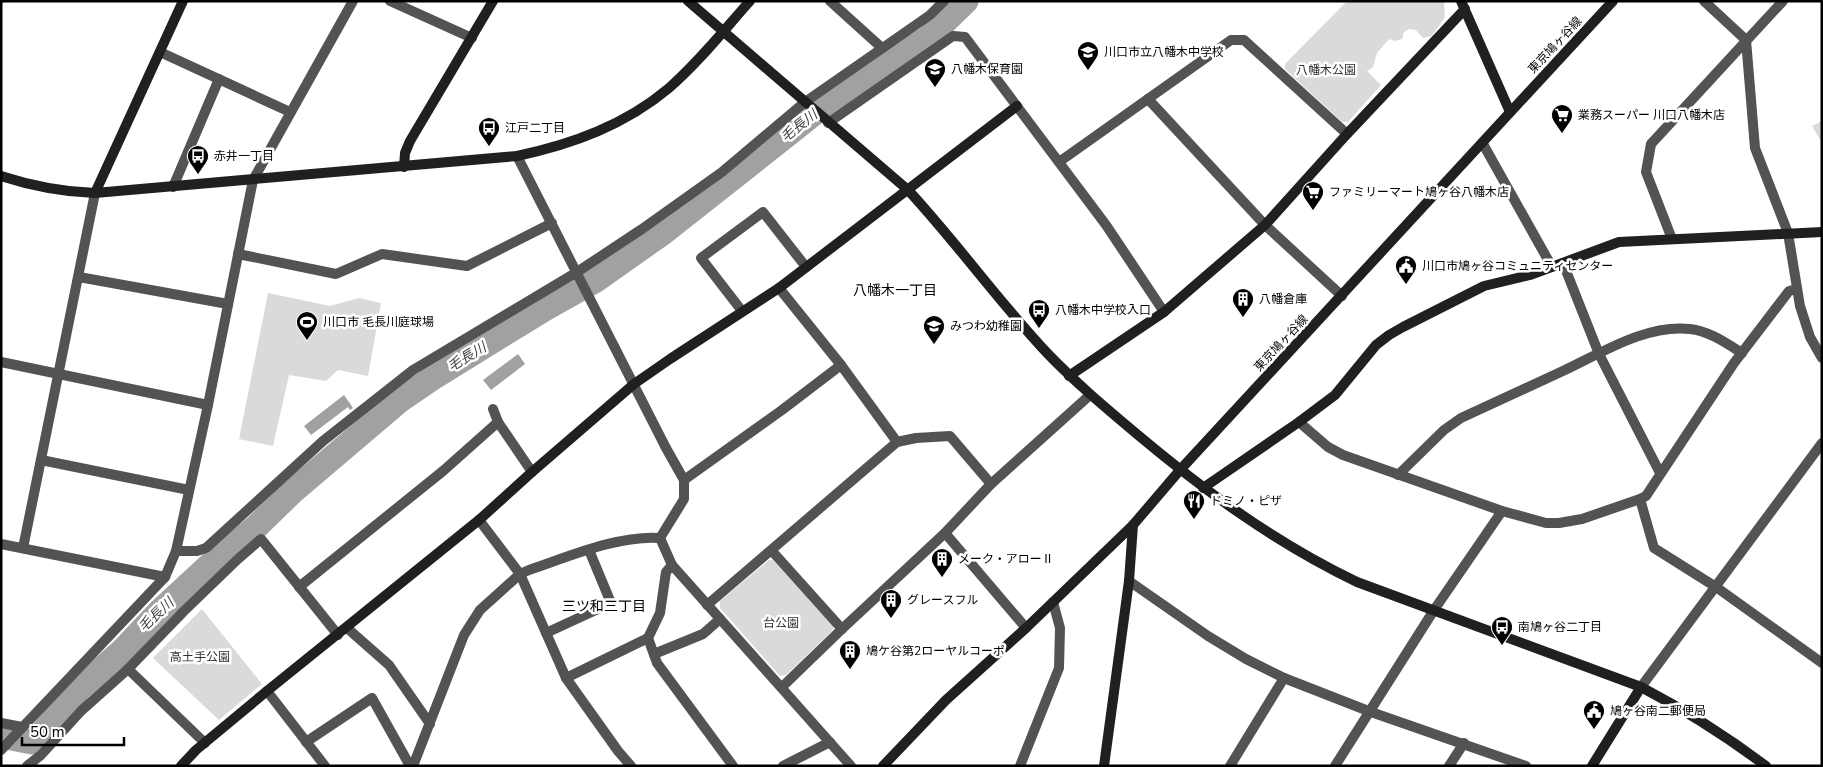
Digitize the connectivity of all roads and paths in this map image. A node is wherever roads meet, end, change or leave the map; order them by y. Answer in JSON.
{"nodes":[{"id":1,"x":183,"y":1,"type":"edge"},
{"id":2,"x":353,"y":1,"type":"edge"},
{"id":3,"x":390,"y":1,"type":"edge"},
{"id":4,"x":493,"y":1,"type":"edge"},
{"id":5,"x":688,"y":1,"type":"edge"},
{"id":6,"x":750,"y":1,"type":"edge"},
{"id":7,"x":830,"y":1,"type":"edge"},
{"id":8,"x":944,"y":1,"type":"edge"},
{"id":9,"x":1613,"y":1,"type":"edge"},
{"id":10,"x":1704,"y":1,"type":"edge"},
{"id":11,"x":1783,"y":1,"type":"edge"},
{"id":12,"x":1463,"y":5,"type":"edge"},
{"id":13,"x":722,"y":32,"type":"junction"},
{"id":14,"x":472,"y":38,"type":"junction"},
{"id":15,"x":1746,"y":40,"type":"junction"},
{"id":16,"x":882,"y":48,"type":"junction"},
{"id":17,"x":160,"y":52,"type":"junction"},
{"id":18,"x":219,"y":79,"type":"junction"},
{"id":19,"x":1148,"y":99,"type":"junction"},
{"id":20,"x":805,"y":102,"type":"junction"},
{"id":21,"x":1017,"y":106,"type":"junction"},
{"id":22,"x":290,"y":112,"type":"junction"},
{"id":23,"x":1510,"y":112,"type":"junction"},
{"id":24,"x":828,"y":123,"type":"junction"},
{"id":25,"x":1347,"y":134,"type":"junction"},
{"id":26,"x":1483,"y":144,"type":"junction"},
{"id":27,"x":517,"y":156,"type":"junction"},
{"id":28,"x":1059,"y":162,"type":"junction"},
{"id":29,"x":404,"y":166,"type":"junction"},
{"id":30,"x":1,"y":176,"type":"edge"},
{"id":31,"x":254,"y":180,"type":"junction"},
{"id":32,"x":173,"y":187,"type":"junction"},
{"id":33,"x":908,"y":190,"type":"junction"},
{"id":34,"x":95,"y":193,"type":"junction"},
{"id":35,"x":552,"y":223,"type":"junction"},
{"id":36,"x":1265,"y":225,"type":"junction"},
{"id":37,"x":1822,"y":232,"type":"edge"},
{"id":38,"x":1788,"y":233,"type":"junction"},
{"id":39,"x":1672,"y":239,"type":"junction"},
{"id":40,"x":238,"y":254,"type":"junction"},
{"id":41,"x":1563,"y":263,"type":"junction"},
{"id":42,"x":806,"y":267,"type":"junction"},
{"id":43,"x":1552,"y":268,"type":"junction"},
{"id":44,"x":577,"y":272,"type":"junction"},
{"id":45,"x":79,"y":277,"type":"junction"},
{"id":46,"x":779,"y":288,"type":"junction"},
{"id":47,"x":1797,"y":289,"type":"junction"},
{"id":48,"x":1342,"y":296,"type":"junction"},
{"id":49,"x":228,"y":304,"type":"junction"},
{"id":50,"x":742,"y":311,"type":"junction"},
{"id":51,"x":1164,"y":312,"type":"junction"},
{"id":52,"x":1742,"y":353,"type":"junction"},
{"id":53,"x":1599,"y":354,"type":"junction"},
{"id":54,"x":1822,"y":358,"type":"edge"},
{"id":55,"x":1,"y":362,"type":"edge"},
{"id":56,"x":841,"y":365,"type":"junction"},
{"id":57,"x":59,"y":374,"type":"junction"},
{"id":58,"x":1069,"y":376,"type":"junction"},
{"id":59,"x":634,"y":384,"type":"junction"},
{"id":60,"x":1090,"y":395,"type":"junction"},
{"id":61,"x":208,"y":405,"type":"junction"},
{"id":62,"x":493,"y":408,"type":"dead end"},
{"id":63,"x":498,"y":422,"type":"junction"},
{"id":64,"x":1299,"y":422,"type":"junction"},
{"id":65,"x":897,"y":442,"type":"junction"},
{"id":66,"x":1822,"y":443,"type":"edge"},
{"id":67,"x":41,"y":460,"type":"junction"},
{"id":68,"x":1180,"y":470,"type":"junction"},
{"id":69,"x":532,"y":472,"type":"junction"},
{"id":70,"x":1660,"y":473,"type":"junction"},
{"id":71,"x":1398,"y":475,"type":"junction"},
{"id":72,"x":684,"y":480,"type":"junction"},
{"id":73,"x":991,"y":484,"type":"junction"},
{"id":74,"x":1203,"y":488,"type":"junction"},
{"id":75,"x":189,"y":490,"type":"junction"},
{"id":76,"x":1640,"y":499,"type":"junction"},
{"id":77,"x":1502,"y":511,"type":"junction"},
{"id":78,"x":479,"y":520,"type":"junction"},
{"id":79,"x":1133,"y":525,"type":"junction"},
{"id":80,"x":945,"y":533,"type":"junction"},
{"id":81,"x":660,"y":538,"type":"junction"},
{"id":82,"x":1,"y":544,"type":"edge"},
{"id":83,"x":23,"y":548,"type":"junction"},
{"id":84,"x":589,"y":550,"type":"junction"},
{"id":85,"x":772,"y":550,"type":"junction"},
{"id":86,"x":176,"y":551,"type":"junction"},
{"id":87,"x":672,"y":565,"type":"junction"},
{"id":88,"x":520,"y":574,"type":"junction"},
{"id":89,"x":165,"y":577,"type":"junction"},
{"id":90,"x":1129,"y":581,"type":"junction"},
{"id":91,"x":299,"y":587,"type":"junction"},
{"id":92,"x":1716,"y":587,"type":"junction"},
{"id":93,"x":1053,"y":602,"type":"junction"},
{"id":94,"x":707,"y":605,"type":"junction"},
{"id":95,"x":1434,"y":610,"type":"junction"},
{"id":96,"x":720,"y":619,"type":"junction"},
{"id":97,"x":347,"y":628,"type":"junction"},
{"id":98,"x":1026,"y":628,"type":"junction"},
{"id":99,"x":842,"y":629,"type":"junction"},
{"id":100,"x":546,"y":633,"type":"junction"},
{"id":101,"x":338,"y":635,"type":"junction"},
{"id":102,"x":648,"y":638,"type":"junction"},
{"id":103,"x":654,"y":654,"type":"junction"},
{"id":104,"x":1822,"y":662,"type":"edge"},
{"id":105,"x":128,"y":668,"type":"junction"},
{"id":106,"x":566,"y":678,"type":"junction"},
{"id":107,"x":1284,"y":678,"type":"junction"},
{"id":108,"x":782,"y":687,"type":"junction"},
{"id":109,"x":1641,"y":687,"type":"junction"},
{"id":110,"x":267,"y":691,"type":"junction"},
{"id":111,"x":1371,"y":712,"type":"junction"},
{"id":112,"x":1,"y":723,"type":"edge"},
{"id":113,"x":430,"y":724,"type":"junction"},
{"id":114,"x":22,"y":728,"type":"junction"},
{"id":115,"x":306,"y":742,"type":"junction"},
{"id":116,"x":830,"y":742,"type":"junction"},
{"id":117,"x":205,"y":743,"type":"junction"},
{"id":118,"x":1464,"y":743,"type":"junction"},
{"id":119,"x":1,"y":750,"type":"edge"},
{"id":120,"x":27,"y":766,"type":"edge"},
{"id":121,"x":181,"y":766,"type":"edge"},
{"id":122,"x":325,"y":766,"type":"edge"},
{"id":123,"x":411,"y":766,"type":"edge"},
{"id":124,"x":631,"y":766,"type":"edge"},
{"id":125,"x":733,"y":766,"type":"edge"},
{"id":126,"x":784,"y":766,"type":"edge"},
{"id":127,"x":851,"y":766,"type":"edge"},
{"id":128,"x":883,"y":766,"type":"edge"},
{"id":129,"x":1020,"y":766,"type":"edge"},
{"id":130,"x":1104,"y":766,"type":"edge"},
{"id":131,"x":1230,"y":766,"type":"edge"},
{"id":132,"x":1335,"y":766,"type":"edge"},
{"id":133,"x":1450,"y":766,"type":"edge"},
{"id":134,"x":1526,"y":766,"type":"edge"},
{"id":135,"x":1592,"y":766,"type":"edge"},
{"id":136,"x":1766,"y":766,"type":"edge"}],
"edges":[{"from":1,"to":17,"type":"street"},
{"from":2,"to":22,"type":"street"},
{"from":3,"to":14,"type":"street"},
{"from":4,"to":14,"type":"street"},
{"from":5,"to":13,"type":"street"},
{"from":6,"to":13,"type":"street"},
{"from":7,"to":16,"type":"street"},
{"from":8,"to":16,"type":"street"},
{"from":9,"to":23,"type":"street","name":"東京鳩ヶ谷線"},
{"from":10,"to":15,"type":"street"},
{"from":11,"to":15,"type":"street"},
{"from":12,"to":23,"type":"street"},
{"from":12,"to":25,"type":"street"},
{"from":13,"to":20,"type":"street"},
{"from":13,"to":27,"type":"street"},
{"from":14,"to":29,"type":"street"},
{"from":15,"to":38,"type":"street"},
{"from":15,"to":39,"type":"street"},
{"from":16,"to":20,"type":"street"},
{"from":17,"to":18,"type":"street"},
{"from":17,"to":34,"type":"street"},
{"from":18,"to":22,"type":"street"},
{"from":18,"to":32,"type":"street"},
{"from":19,"to":25,"type":"street"},
{"from":19,"to":28,"type":"street"},
{"from":19,"to":36,"type":"street"},
{"from":20,"to":24,"type":"street"},
{"from":20,"to":44,"type":"street"},
{"from":21,"to":24,"type":"street"},
{"from":21,"to":28,"type":"street"},
{"from":21,"to":33,"type":"street"},
{"from":22,"to":31,"type":"street"},
{"from":23,"to":26,"type":"street","name":"東京鳩ヶ谷線"},
{"from":24,"to":33,"type":"street"},
{"from":25,"to":36,"type":"street"},
{"from":26,"to":43,"type":"street"},
{"from":26,"to":48,"type":"street","name":"東京鳩ヶ谷線"},
{"from":27,"to":29,"type":"street"},
{"from":27,"to":35,"type":"street"},
{"from":28,"to":51,"type":"street"},
{"from":29,"to":31,"type":"street"},
{"from":30,"to":34,"type":"street"},
{"from":31,"to":32,"type":"street"},
{"from":31,"to":40,"type":"street"},
{"from":32,"to":34,"type":"street"},
{"from":33,"to":42,"type":"street"},
{"from":33,"to":58,"type":"street"},
{"from":34,"to":45,"type":"street"},
{"from":35,"to":40,"type":"street"},
{"from":35,"to":44,"type":"street"},
{"from":36,"to":48,"type":"street"},
{"from":36,"to":51,"type":"street"},
{"from":37,"to":38,"type":"street"},
{"from":38,"to":39,"type":"street"},
{"from":38,"to":47,"type":"street"},
{"from":39,"to":41,"type":"street"},
{"from":40,"to":49,"type":"street"},
{"from":41,"to":43,"type":"street"},
{"from":41,"to":53,"type":"street"},
{"from":42,"to":46,"type":"street"},
{"from":42,"to":50,"type":"street"},
{"from":43,"to":64,"type":"street"},
{"from":44,"to":59,"type":"street"},
{"from":44,"to":86,"type":"street"},
{"from":45,"to":49,"type":"street"},
{"from":45,"to":57,"type":"street"},
{"from":46,"to":50,"type":"street"},
{"from":46,"to":56,"type":"street"},
{"from":47,"to":52,"type":"street"},
{"from":47,"to":54,"type":"street"},
{"from":48,"to":68,"type":"street","name":"東京鳩ヶ谷線"},
{"from":49,"to":61,"type":"street"},
{"from":50,"to":59,"type":"street"},
{"from":51,"to":58,"type":"street"},
{"from":52,"to":53,"type":"street"},
{"from":52,"to":70,"type":"street"},
{"from":53,"to":70,"type":"street"},
{"from":53,"to":71,"type":"street"},
{"from":55,"to":57,"type":"street"},
{"from":56,"to":65,"type":"street"},
{"from":56,"to":72,"type":"street"},
{"from":57,"to":61,"type":"street"},
{"from":57,"to":67,"type":"street"},
{"from":58,"to":60,"type":"street"},
{"from":59,"to":69,"type":"street"},
{"from":59,"to":72,"type":"street"},
{"from":60,"to":68,"type":"street"},
{"from":60,"to":73,"type":"street"},
{"from":61,"to":75,"type":"street"},
{"from":62,"to":63,"type":"street"},
{"from":63,"to":69,"type":"street"},
{"from":63,"to":91,"type":"street"},
{"from":64,"to":71,"type":"street"},
{"from":64,"to":74,"type":"street"},
{"from":65,"to":73,"type":"street"},
{"from":65,"to":85,"type":"street"},
{"from":66,"to":92,"type":"street"},
{"from":67,"to":75,"type":"street"},
{"from":67,"to":83,"type":"street"},
{"from":68,"to":74,"type":"street"},
{"from":68,"to":79,"type":"street","name":"東京鳩ヶ谷線"},
{"from":69,"to":78,"type":"street"},
{"from":70,"to":76,"type":"street"},
{"from":71,"to":77,"type":"street"},
{"from":72,"to":81,"type":"street"},
{"from":73,"to":80,"type":"street"},
{"from":74,"to":95,"type":"street"},
{"from":75,"to":86,"type":"street"},
{"from":76,"to":77,"type":"street"},
{"from":76,"to":92,"type":"street"},
{"from":77,"to":95,"type":"street"},
{"from":78,"to":88,"type":"street"},
{"from":78,"to":97,"type":"street"},
{"from":79,"to":90,"type":"street"},
{"from":79,"to":93,"type":"street","name":"東京鳩ヶ谷線"},
{"from":80,"to":98,"type":"street"},
{"from":80,"to":99,"type":"street"},
{"from":81,"to":84,"type":"street"},
{"from":81,"to":87,"type":"street"},
{"from":82,"to":83,"type":"street"},
{"from":83,"to":89,"type":"street"},
{"from":84,"to":88,"type":"street"},
{"from":84,"to":100,"type":"street"},
{"from":85,"to":94,"type":"street"},
{"from":85,"to":99,"type":"street"},
{"from":86,"to":89,"type":"street"},
{"from":87,"to":94,"type":"street"},
{"from":87,"to":102,"type":"street"},
{"from":88,"to":100,"type":"street"},
{"from":88,"to":113,"type":"street"},
{"from":89,"to":114,"type":"street"},
{"from":90,"to":107,"type":"street"},
{"from":90,"to":130,"type":"street"},
{"from":91,"to":101,"type":"street"},
{"from":91,"to":105,"type":"street"},
{"from":92,"to":104,"type":"street"},
{"from":92,"to":109,"type":"street"},
{"from":93,"to":98,"type":"street","name":"東京鳩ヶ谷線"},
{"from":93,"to":129,"type":"street"},
{"from":94,"to":96,"type":"street"},
{"from":95,"to":109,"type":"street"},
{"from":95,"to":111,"type":"street"},
{"from":96,"to":103,"type":"street"},
{"from":96,"to":108,"type":"street"},
{"from":97,"to":101,"type":"street"},
{"from":97,"to":113,"type":"street"},
{"from":98,"to":128,"type":"street","name":"東京鳩ヶ谷線"},
{"from":99,"to":108,"type":"street"},
{"from":100,"to":106,"type":"street"},
{"from":101,"to":110,"type":"street"},
{"from":102,"to":103,"type":"street"},
{"from":102,"to":106,"type":"street"},
{"from":103,"to":125,"type":"street"},
{"from":105,"to":117,"type":"street"},
{"from":105,"to":120,"type":"street"},
{"from":106,"to":124,"type":"street"},
{"from":107,"to":111,"type":"street"},
{"from":107,"to":131,"type":"street"},
{"from":108,"to":116,"type":"street"},
{"from":109,"to":135,"type":"street"},
{"from":109,"to":136,"type":"street"},
{"from":110,"to":115,"type":"street"},
{"from":110,"to":117,"type":"street"},
{"from":111,"to":118,"type":"street"},
{"from":111,"to":132,"type":"street"},
{"from":112,"to":114,"type":"street"},
{"from":113,"to":123,"type":"street"},
{"from":114,"to":119,"type":"street"},
{"from":115,"to":122,"type":"street"},
{"from":115,"to":123,"type":"street"},
{"from":116,"to":126,"type":"street"},
{"from":116,"to":127,"type":"street"},
{"from":117,"to":121,"type":"street"},
{"from":118,"to":133,"type":"street"},
{"from":118,"to":134,"type":"street"}]}
